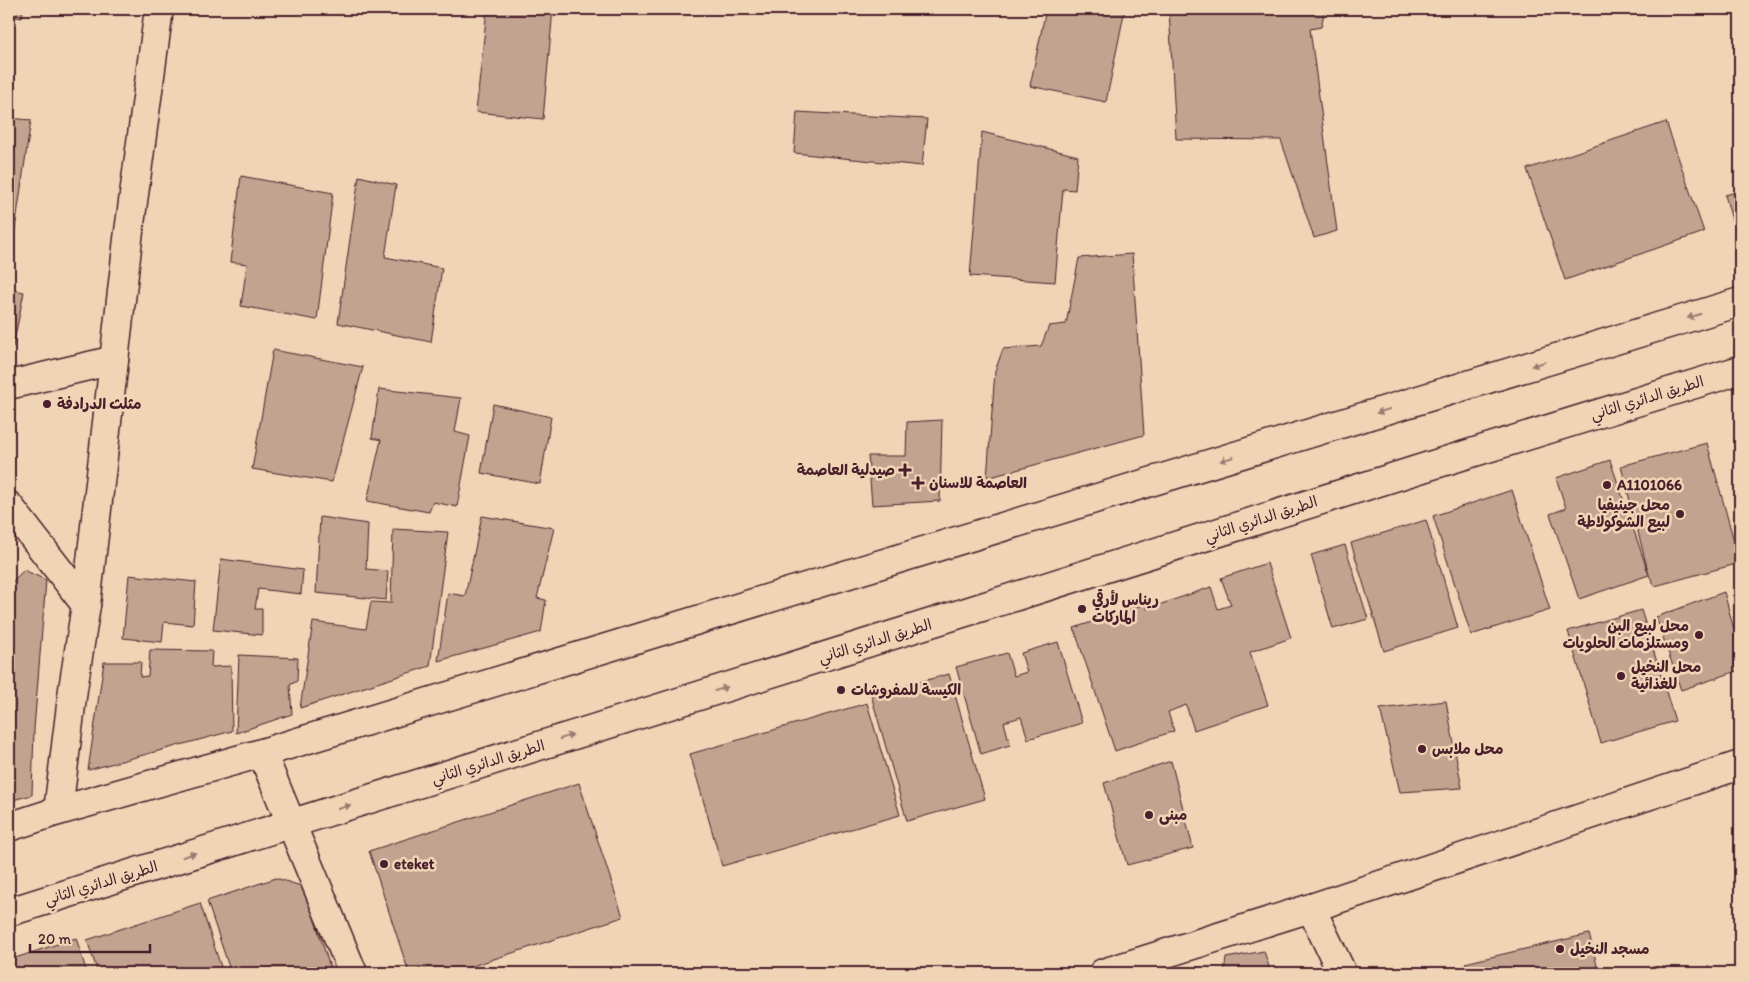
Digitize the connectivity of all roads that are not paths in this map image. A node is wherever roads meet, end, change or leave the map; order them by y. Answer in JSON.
{"nodes":[{"id":1,"x":159,"y":9,"type":"edge"},
{"id":2,"x":1740,"y":302,"type":"edge"},
{"id":3,"x":114,"y":360,"type":"junction"},
{"id":4,"x":1740,"y":370,"type":"edge"},
{"id":5,"x":9,"y":385,"type":"edge"},
{"id":6,"x":9,"y":506,"type":"edge"},
{"id":7,"x":86,"y":605,"type":"junction"},
{"id":8,"x":262,"y":753,"type":"junction"},
{"id":9,"x":1740,"y":765,"type":"edge"},
{"id":10,"x":58,"y":811,"type":"junction"},
{"id":11,"x":291,"y":823,"type":"junction"},
{"id":12,"x":9,"y":827,"type":"edge"},
{"id":13,"x":1311,"y":908,"type":"junction"},
{"id":14,"x":9,"y":912,"type":"edge"},
{"id":15,"x":354,"y":973,"type":"edge"},
{"id":16,"x":1103,"y":973,"type":"edge"},
{"id":17,"x":1342,"y":973,"type":"edge"}],
"edges":[{"from":1,"to":3,"type":"main road"},
{"from":2,"to":8,"type":"main road","one_way":true},
{"from":3,"to":5,"type":"main road"},
{"from":3,"to":7,"type":"main road"},
{"from":11,"to":4,"type":"main road","name":"الطريق الدائري الثاني","one_way":true},
{"from":6,"to":7,"type":"main road"},
{"from":7,"to":10,"type":"main road"},
{"from":8,"to":10,"type":"main road"},
{"from":8,"to":11,"type":"main road"},
{"from":9,"to":13,"type":"main road"},
{"from":10,"to":12,"type":"main road"},
{"from":14,"to":11,"type":"main road","name":"الطريق الدائري الثاني","one_way":true},
{"from":11,"to":15,"type":"main road"},
{"from":13,"to":16,"type":"main road"},
{"from":13,"to":17,"type":"main road"}]}
